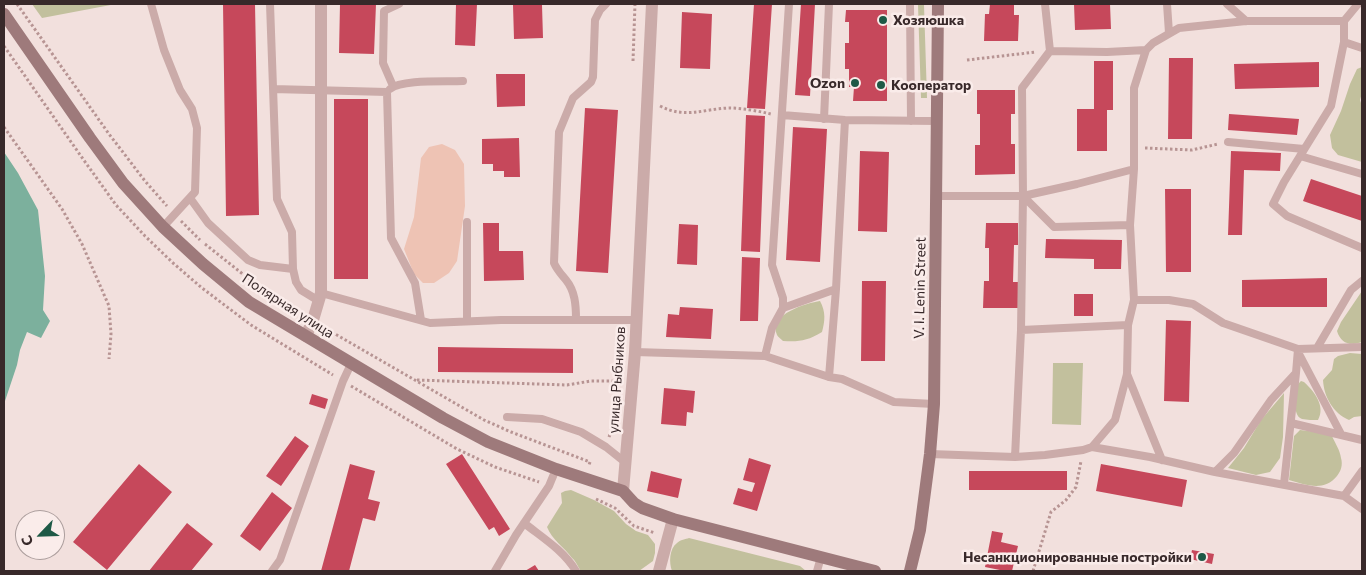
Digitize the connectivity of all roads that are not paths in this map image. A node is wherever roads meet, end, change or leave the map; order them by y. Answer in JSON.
{"nodes":[{"id":1,"x":152,"y":4,"type":"edge"},
{"id":2,"x":270,"y":4,"type":"edge"},
{"id":3,"x":321,"y":4,"type":"edge"},
{"id":4,"x":399,"y":4,"type":"edge"},
{"id":5,"x":606,"y":4,"type":"edge"},
{"id":6,"x":652,"y":4,"type":"edge"},
{"id":7,"x":789,"y":4,"type":"edge"},
{"id":8,"x":829,"y":4,"type":"edge"},
{"id":9,"x":910,"y":4,"type":"edge"},
{"id":10,"x":938,"y":4,"type":"edge"},
{"id":11,"x":1046,"y":4,"type":"edge"},
{"id":12,"x":1167,"y":4,"type":"edge"},
{"id":13,"x":1226,"y":4,"type":"edge"},
{"id":14,"x":1358,"y":4,"type":"edge"},
{"id":15,"x":4,"y":14,"type":"edge"},
{"id":16,"x":1246,"y":21,"type":"junction"},
{"id":17,"x":1344,"y":21,"type":"junction"},
{"id":18,"x":1169,"y":34,"type":"junction"},
{"id":19,"x":1344,"y":42,"type":"junction"},
{"id":20,"x":1362,"y":48,"type":"edge"},
{"id":21,"x":1146,"y":50,"type":"junction"},
{"id":22,"x":1050,"y":51,"type":"junction"},
{"id":23,"x":463,"y":81,"type":"dead end"},
{"id":24,"x":394,"y":86,"type":"junction"},
{"id":25,"x":273,"y":89,"type":"junction"},
{"id":26,"x":321,"y":90,"type":"junction"},
{"id":27,"x":387,"y":92,"type":"junction"},
{"id":28,"x":782,"y":116,"type":"junction"},
{"id":29,"x":824,"y":119,"type":"junction"},
{"id":30,"x":845,"y":120,"type":"junction"},
{"id":31,"x":911,"y":121,"type":"junction"},
{"id":32,"x":937,"y":121,"type":"junction"},
{"id":33,"x":1228,"y":142,"type":"road end"},
{"id":34,"x":1302,"y":153,"type":"junction"},
{"id":35,"x":1134,"y":169,"type":"junction"},
{"id":36,"x":1362,"y":174,"type":"edge"},
{"id":37,"x":936,"y":196,"type":"junction"},
{"id":38,"x":1022,"y":196,"type":"junction"},
{"id":39,"x":190,"y":198,"type":"junction"},
{"id":40,"x":468,"y":222,"type":"dead end"},
{"id":41,"x":1130,"y":225,"type":"junction"},
{"id":42,"x":162,"y":227,"type":"junction"},
{"id":43,"x":1362,"y":248,"type":"edge"},
{"id":44,"x":293,"y":269,"type":"junction"},
{"id":45,"x":1362,"y":281,"type":"edge"},
{"id":46,"x":836,"y":290,"type":"junction"},
{"id":47,"x":320,"y":297,"type":"junction"},
{"id":48,"x":1134,"y":300,"type":"junction"},
{"id":49,"x":783,"y":308,"type":"junction"},
{"id":50,"x":576,"y":319,"type":"junction"},
{"id":51,"x":421,"y":320,"type":"junction"},
{"id":52,"x":637,"y":320,"type":"junction"},
{"id":53,"x":467,"y":321,"type":"junction"},
{"id":54,"x":1128,"y":325,"type":"junction"},
{"id":55,"x":1021,"y":330,"type":"junction"},
{"id":56,"x":306,"y":336,"type":"junction"},
{"id":57,"x":1362,"y":347,"type":"edge"},
{"id":58,"x":1317,"y":348,"type":"junction"},
{"id":59,"x":1298,"y":350,"type":"junction"},
{"id":60,"x":635,"y":352,"type":"junction"},
{"id":61,"x":765,"y":356,"type":"junction"},
{"id":62,"x":351,"y":364,"type":"junction"},
{"id":63,"x":1296,"y":373,"type":"junction"},
{"id":64,"x":1127,"y":374,"type":"junction"},
{"id":65,"x":830,"y":377,"type":"junction"},
{"id":66,"x":934,"y":404,"type":"junction"},
{"id":67,"x":507,"y":417,"type":"dead end"},
{"id":68,"x":1291,"y":423,"type":"junction"},
{"id":69,"x":1342,"y":434,"type":"junction"},
{"id":70,"x":1362,"y":440,"type":"edge"},
{"id":71,"x":1092,"y":447,"type":"junction"},
{"id":72,"x":930,"y":454,"type":"junction"},
{"id":73,"x":1015,"y":457,"type":"junction"},
{"id":74,"x":1162,"y":460,"type":"junction"},
{"id":75,"x":626,"y":463,"type":"junction"},
{"id":76,"x":556,"y":469,"type":"junction"},
{"id":77,"x":1362,"y":471,"type":"edge"},
{"id":78,"x":1215,"y":472,"type":"junction"},
{"id":79,"x":1284,"y":484,"type":"junction"},
{"id":80,"x":623,"y":491,"type":"junction"},
{"id":81,"x":1344,"y":496,"type":"junction"},
{"id":82,"x":1362,"y":509,"type":"edge"},
{"id":83,"x":673,"y":519,"type":"junction"},
{"id":84,"x":524,"y":523,"type":"junction"},
{"id":85,"x":821,"y":557,"type":"junction"},
{"id":86,"x":272,"y":571,"type":"edge"},
{"id":87,"x":495,"y":571,"type":"edge"},
{"id":88,"x":576,"y":571,"type":"edge"},
{"id":89,"x":659,"y":571,"type":"edge"},
{"id":90,"x":818,"y":571,"type":"edge"},
{"id":91,"x":875,"y":571,"type":"edge"},
{"id":92,"x":910,"y":571,"type":"edge"}],
"edges":[{"from":1,"to":39,"type":"lane"},
{"from":2,"to":25,"type":"lane"},
{"from":3,"to":26,"type":"street"},
{"from":4,"to":24,"type":"lane"},
{"from":5,"to":50,"type":"lane"},
{"from":6,"to":52,"type":"street","name":"улица Рыбников"},
{"from":7,"to":28,"type":"lane"},
{"from":8,"to":29,"type":"lane"},
{"from":9,"to":31,"type":"lane"},
{"from":10,"to":32,"type":"main road","name":"V. I. Lenin Street"},
{"from":11,"to":22,"type":"lane"},
{"from":12,"to":18,"type":"lane"},
{"from":13,"to":16,"type":"lane"},
{"from":14,"to":17,"type":"lane"},
{"from":15,"to":42,"type":"main road","name":"Полярная улица"},
{"from":16,"to":17,"type":"lane"},
{"from":16,"to":18,"type":"lane"},
{"from":17,"to":19,"type":"lane"},
{"from":18,"to":21,"type":"lane"},
{"from":19,"to":20,"type":"lane"},
{"from":19,"to":34,"type":"lane"},
{"from":21,"to":22,"type":"lane"},
{"from":21,"to":35,"type":"lane"},
{"from":22,"to":38,"type":"lane"},
{"from":23,"to":24,"type":"lane"},
{"from":24,"to":27,"type":"lane"},
{"from":25,"to":26,"type":"lane"},
{"from":25,"to":44,"type":"lane"},
{"from":26,"to":27,"type":"lane"},
{"from":26,"to":47,"type":"street"},
{"from":27,"to":51,"type":"lane"},
{"from":28,"to":29,"type":"lane"},
{"from":28,"to":49,"type":"lane"},
{"from":29,"to":30,"type":"lane"},
{"from":30,"to":31,"type":"lane"},
{"from":30,"to":46,"type":"lane"},
{"from":31,"to":32,"type":"lane"},
{"from":32,"to":37,"type":"main road","name":"V. I. Lenin Street"},
{"from":33,"to":34,"type":"lane"},
{"from":34,"to":36,"type":"lane"},
{"from":34,"to":43,"type":"lane"},
{"from":35,"to":38,"type":"lane"},
{"from":35,"to":41,"type":"lane"},
{"from":37,"to":38,"type":"lane"},
{"from":37,"to":66,"type":"main road","name":"V. I. Lenin Street"},
{"from":38,"to":41,"type":"lane"},
{"from":38,"to":55,"type":"lane"},
{"from":39,"to":42,"type":"lane"},
{"from":39,"to":44,"type":"lane"},
{"from":40,"to":53,"type":"lane"},
{"from":41,"to":48,"type":"lane"},
{"from":42,"to":56,"type":"main road","name":"Полярная улица"},
{"from":44,"to":47,"type":"lane"},
{"from":45,"to":58,"type":"lane"},
{"from":46,"to":49,"type":"lane"},
{"from":46,"to":65,"type":"lane"},
{"from":47,"to":51,"type":"lane"},
{"from":47,"to":56,"type":"street"},
{"from":48,"to":54,"type":"lane"},
{"from":48,"to":59,"type":"lane"},
{"from":49,"to":61,"type":"lane"},
{"from":50,"to":52,"type":"lane"},
{"from":50,"to":53,"type":"lane"},
{"from":51,"to":53,"type":"lane"},
{"from":52,"to":60,"type":"street","name":"улица Рыбников"},
{"from":54,"to":55,"type":"lane"},
{"from":54,"to":64,"type":"lane"},
{"from":55,"to":73,"type":"lane"},
{"from":56,"to":62,"type":"main road","name":"Полярная улица"},
{"from":57,"to":58,"type":"lane"},
{"from":58,"to":59,"type":"lane"},
{"from":59,"to":63,"type":"lane"},
{"from":59,"to":69,"type":"lane"},
{"from":60,"to":61,"type":"lane"},
{"from":60,"to":75,"type":"street","name":"улица Рыбников"},
{"from":61,"to":65,"type":"lane"},
{"from":62,"to":76,"type":"main road","name":"Полярная улица"},
{"from":62,"to":86,"type":"lane"},
{"from":63,"to":68,"type":"lane"},
{"from":63,"to":78,"type":"lane"},
{"from":64,"to":71,"type":"lane"},
{"from":64,"to":74,"type":"lane"},
{"from":65,"to":66,"type":"lane"},
{"from":66,"to":72,"type":"main road","name":"V. I. Lenin Street"},
{"from":67,"to":75,"type":"lane"},
{"from":68,"to":69,"type":"lane"},
{"from":68,"to":79,"type":"lane"},
{"from":69,"to":70,"type":"lane"},
{"from":71,"to":73,"type":"lane"},
{"from":71,"to":74,"type":"lane"},
{"from":72,"to":73,"type":"lane"},
{"from":72,"to":92,"type":"main road","name":"V. I. Lenin Street"},
{"from":74,"to":78,"type":"lane"},
{"from":75,"to":80,"type":"street","name":"улица Рыбников"},
{"from":76,"to":80,"type":"main road","name":"Полярная улица"},
{"from":76,"to":84,"type":"lane"},
{"from":77,"to":81,"type":"lane"},
{"from":78,"to":79,"type":"lane"},
{"from":79,"to":81,"type":"lane"},
{"from":80,"to":83,"type":"main road"},
{"from":81,"to":82,"type":"lane"},
{"from":83,"to":85,"type":"main road"},
{"from":83,"to":89,"type":"street"},
{"from":84,"to":87,"type":"lane"},
{"from":84,"to":88,"type":"lane"},
{"from":85,"to":90,"type":"lane"},
{"from":85,"to":91,"type":"main road"}]}
